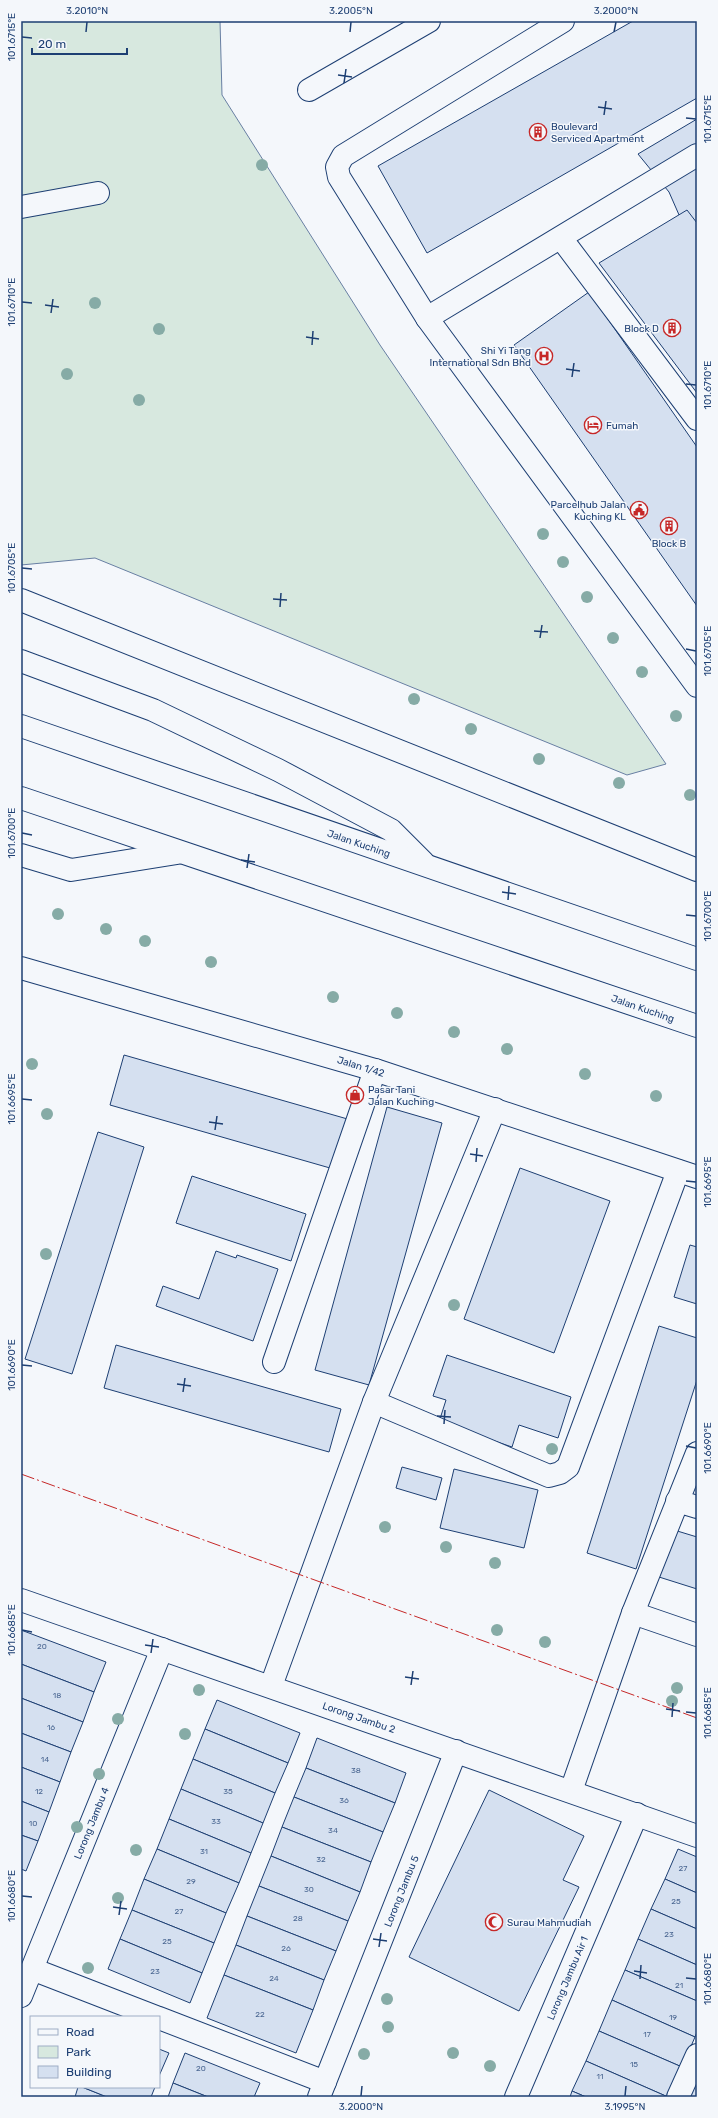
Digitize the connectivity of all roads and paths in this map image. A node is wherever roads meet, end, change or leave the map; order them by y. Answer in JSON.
{"nodes":[{"id":1,"x":429,"y":21,"type":"edge"},
{"id":2,"x":563,"y":21,"type":"edge"},
{"id":3,"x":309,"y":90,"type":"dead end"},
{"id":4,"x":697,"y":155,"type":"edge"},
{"id":5,"x":98,"y":192,"type":"dead end"},
{"id":6,"x":21,"y":208,"type":"edge"},
{"id":7,"x":561,"y":238,"type":"junction"},
{"id":8,"x":426,"y":318,"type":"junction"},
{"id":9,"x":697,"y":418,"type":"edge"},
{"id":10,"x":21,"y":600,"type":"edge"},
{"id":11,"x":21,"y":661,"type":"edge"},
{"id":12,"x":697,"y":686,"type":"edge"},
{"id":13,"x":21,"y":726,"type":"edge"},
{"id":14,"x":21,"y":798,"type":"edge"},
{"id":15,"x":181,"y":853,"type":"junction"},
{"id":16,"x":21,"y":855,"type":"edge"},
{"id":17,"x":428,"y":866,"type":"junction"},
{"id":18,"x":697,"y":870,"type":"edge"},
{"id":19,"x":697,"y":959,"type":"edge"},
{"id":20,"x":21,"y":968,"type":"edge"},
{"id":21,"x":697,"y":1026,"type":"edge"},
{"id":22,"x":375,"y":1070,"type":"junction"},
{"id":23,"x":495,"y":1109,"type":"junction"},
{"id":24,"x":688,"y":1174,"type":"edge"},
{"id":25,"x":274,"y":1362,"type":"dead end"},
{"id":26,"x":374,"y":1402,"type":"junction"},
{"id":27,"x":697,"y":1452,"type":"edge"},
{"id":28,"x":687,"y":1504,"type":"edge"},
{"id":29,"x":21,"y":1600,"type":"edge"},
{"id":30,"x":633,"y":1614,"type":"junction"},
{"id":31,"x":697,"y":1635,"type":"edge"},
{"id":32,"x":162,"y":1649,"type":"junction"},
{"id":33,"x":271,"y":1686,"type":"junction"},
{"id":34,"x":456,"y":1751,"type":"junction"},
{"id":35,"x":571,"y":1791,"type":"junction"},
{"id":36,"x":637,"y":1814,"type":"junction"},
{"id":37,"x":697,"y":1836,"type":"edge"},
{"id":38,"x":32,"y":1970,"type":"junction"},
{"id":39,"x":21,"y":1996,"type":"edge"},
{"id":40,"x":153,"y":2016,"type":"edge"},
{"id":41,"x":160,"y":2018,"type":"edge"},
{"id":42,"x":697,"y":2055,"type":"edge"},
{"id":43,"x":322,"y":2089,"type":"edge"},
{"id":44,"x":516,"y":2097,"type":"edge"},
{"id":45,"x":678,"y":2097,"type":"edge"}],
"edges":[{"from":1,"to":3,"type":"main road"},
{"from":2,"to":8,"type":"main road"},
{"from":4,"to":7,"type":"main road"},
{"from":5,"to":6,"type":"main road"},
{"from":7,"to":8,"type":"main road"},
{"from":7,"to":9,"type":"main road"},
{"from":8,"to":12,"type":"main road"},
{"from":10,"to":18,"type":"main road"},
{"from":11,"to":17,"type":"main road"},
{"from":13,"to":17,"type":"main road","name":"Jalan Kuching"},
{"from":14,"to":15,"type":"main road","name":"Jalan Kuching"},
{"from":15,"to":16,"type":"main road"},
{"from":15,"to":21,"type":"main road","name":"Jalan Kuching"},
{"from":17,"to":19,"type":"main road","name":"Jalan Kuching"},
{"from":20,"to":22,"type":"main road","name":"Jalan 1/42"},
{"from":22,"to":23,"type":"main road","name":"Jalan 1/42"},
{"from":22,"to":25,"type":"main road"},
{"from":23,"to":24,"type":"main road","name":"Jalan 1/42"},
{"from":23,"to":26,"type":"main road"},
{"from":24,"to":26,"type":"main road"},
{"from":26,"to":33,"type":"main road"},
{"from":27,"to":28,"type":"main road"},
{"from":28,"to":30,"type":"main road"},
{"from":29,"to":32,"type":"main road","name":"Lorong Jambu 2"},
{"from":30,"to":31,"type":"main road"},
{"from":30,"to":35,"type":"main road"},
{"from":32,"to":33,"type":"main road","name":"Lorong Jambu 2"},
{"from":32,"to":38,"type":"main road","name":"Lorong Jambu 4"},
{"from":33,"to":34,"type":"main road","name":"Lorong Jambu 2"},
{"from":34,"to":35,"type":"main road","name":"Lorong Jambu 2"},
{"from":34,"to":43,"type":"main road","name":"Lorong Jambu 5"},
{"from":35,"to":36,"type":"main road","name":"Lorong Jambu 2"},
{"from":36,"to":37,"type":"main road","name":"Lorong Jambu 2"},
{"from":36,"to":44,"type":"main road","name":"Lorong Jambu Air 1"},
{"from":38,"to":39,"type":"main road","name":"Lorong Jambu 4"},
{"from":38,"to":40,"type":"main road"},
{"from":41,"to":43,"type":"main road"},
{"from":42,"to":45,"type":"main road"}]}
